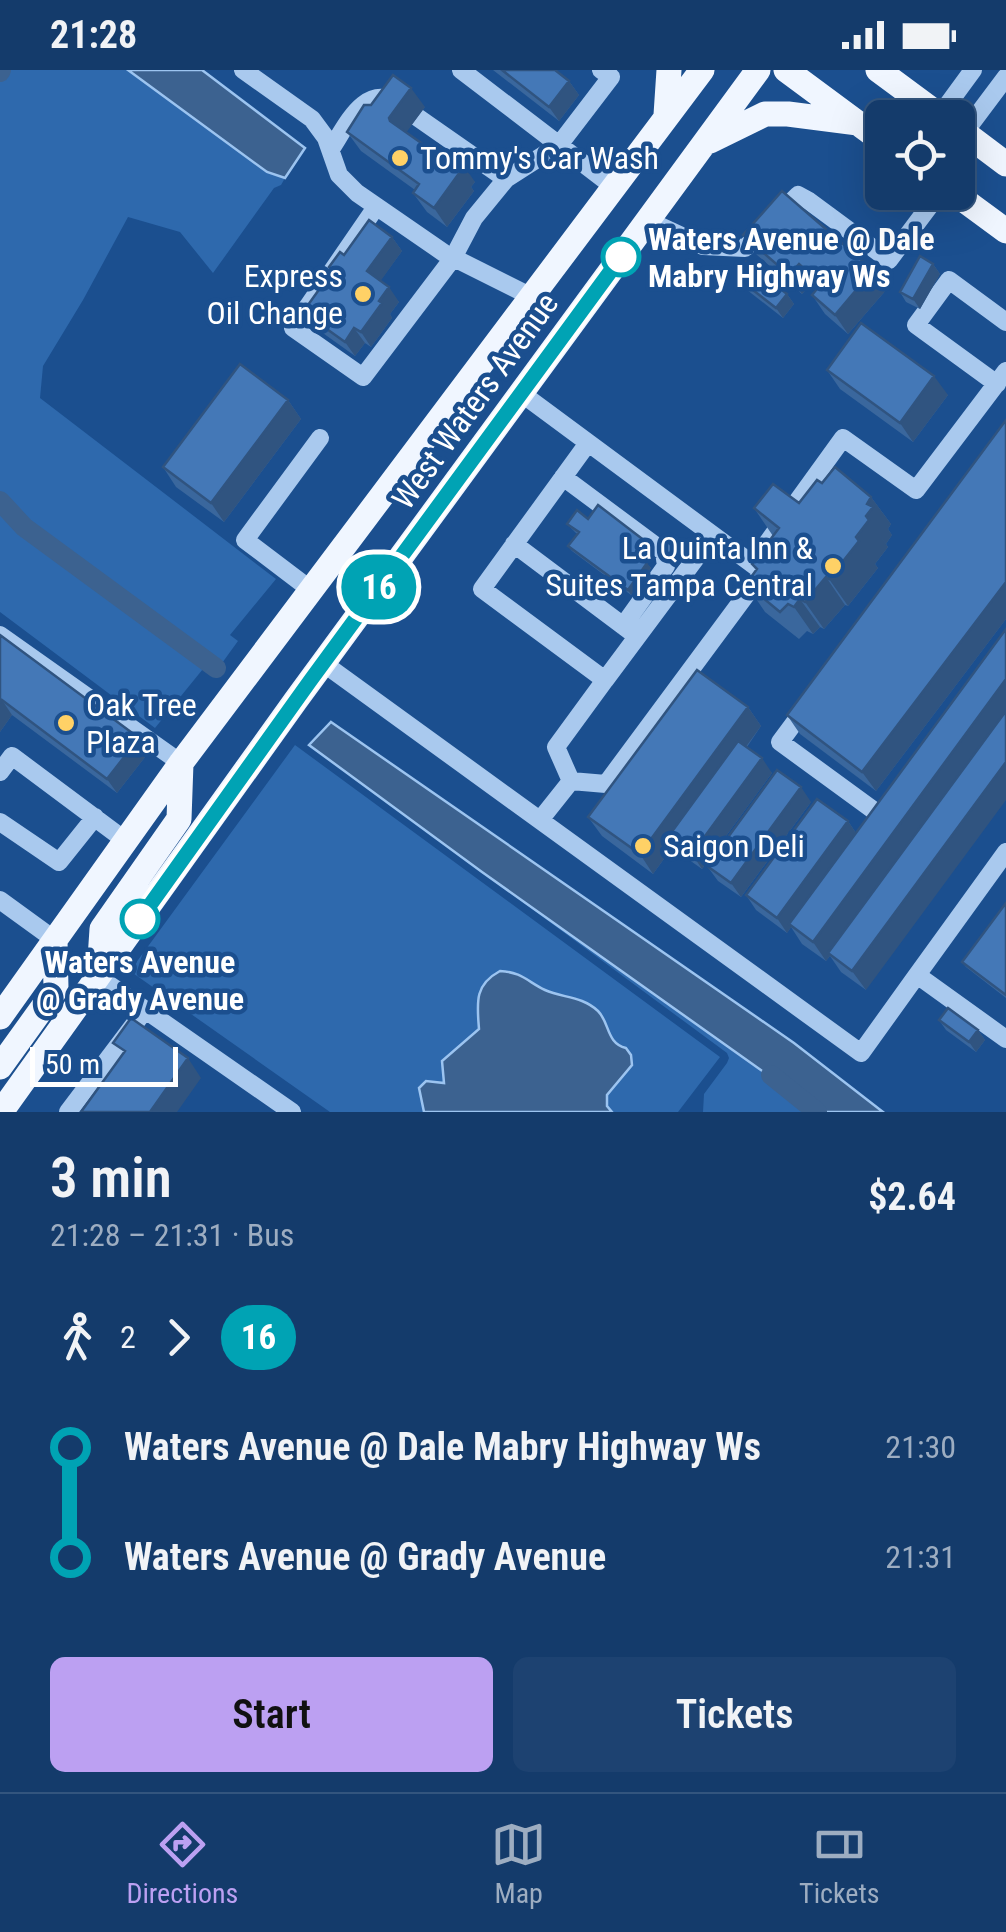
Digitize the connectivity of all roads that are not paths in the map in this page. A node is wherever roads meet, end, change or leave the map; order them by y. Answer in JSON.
{"nodes":[{"id":1,"x":461,"y":70,"type":"edge"},
{"id":2,"x":601,"y":70,"type":"edge"},
{"id":3,"x":670,"y":70,"type":"edge"},
{"id":4,"x":702,"y":70,"type":"edge"},
{"id":5,"x":758,"y":70,"type":"edge"},
{"id":6,"x":786,"y":70,"type":"edge"},
{"id":7,"x":973,"y":70,"type":"edge"},
{"id":8,"x":248,"y":72,"type":"edge"},
{"id":9,"x":886,"y":73,"type":"edge"},
{"id":10,"x":1006,"y":76,"type":"edge"},
{"id":11,"x":920,"y":100,"type":"edge"},
{"id":12,"x":961,"y":100,"type":"edge"},
{"id":13,"x":975,"y":103,"type":"edge"},
{"id":14,"x":399,"y":104,"type":"edge"},
{"id":15,"x":418,"y":117,"type":"dead end"},
{"id":16,"x":666,"y":118,"type":"junction"},
{"id":17,"x":858,"y":124,"type":"junction"},
{"id":18,"x":865,"y":129,"type":"edge"},
{"id":19,"x":975,"y":141,"type":"edge"},
{"id":20,"x":559,"y":144,"type":"junction"},
{"id":21,"x":702,"y":146,"type":"junction"},
{"id":22,"x":331,"y":149,"type":"junction"},
{"id":23,"x":1006,"y":164,"type":"edge"},
{"id":24,"x":506,"y":179,"type":"junction"},
{"id":25,"x":614,"y":187,"type":"junction"},
{"id":26,"x":376,"y":207,"type":"junction"},
{"id":27,"x":975,"y":208,"type":"edge"},
{"id":28,"x":926,"y":210,"type":"edge"},
{"id":29,"x":648,"y":220,"type":"junction"},
{"id":30,"x":1006,"y":231,"type":"edge"},
{"id":31,"x":453,"y":258,"type":"junction"},
{"id":32,"x":532,"y":297,"type":"junction"},
{"id":33,"x":1006,"y":322,"type":"edge"},
{"id":34,"x":1001,"y":377,"type":"edge"},
{"id":35,"x":521,"y":393,"type":"junction"},
{"id":36,"x":320,"y":438,"type":"dead end"},
{"id":37,"x":588,"y":443,"type":"junction"},
{"id":38,"x":564,"y":477,"type":"junction"},
{"id":39,"x":713,"y":535,"type":"junction"},
{"id":40,"x":514,"y":544,"type":"junction"},
{"id":41,"x":752,"y":564,"type":"junction"},
{"id":42,"x":311,"y":590,"type":"junction"},
{"id":43,"x":630,"y":632,"type":"junction"},
{"id":44,"x":0,"y":635,"type":"edge"},
{"id":45,"x":323,"y":663,"type":"junction"},
{"id":46,"x":605,"y":680,"type":"junction"},
{"id":47,"x":814,"y":694,"type":"edge"},
{"id":48,"x":181,"y":764,"type":"junction"},
{"id":49,"x":0,"y":772,"type":"edge"},
{"id":50,"x":571,"y":781,"type":"junction"},
{"id":51,"x":903,"y":784,"type":"edge"},
{"id":52,"x":95,"y":817,"type":"junction"},
{"id":53,"x":540,"y":820,"type":"junction"},
{"id":54,"x":0,"y":822,"type":"edge"},
{"id":55,"x":126,"y":841,"type":"junction"},
{"id":56,"x":1006,"y":852,"type":"edge"},
{"id":57,"x":6,"y":904,"type":"edge"},
{"id":58,"x":0,"y":925,"type":"edge"},
{"id":59,"x":54,"y":940,"type":"junction"},
{"id":60,"x":917,"y":975,"type":"junction"},
{"id":61,"x":98,"y":977,"type":"junction"},
{"id":62,"x":145,"y":1010,"type":"junction"},
{"id":63,"x":1,"y":1015,"type":"edge"},
{"id":64,"x":1006,"y":1039,"type":"edge"},
{"id":65,"x":0,"y":1067,"type":"edge"},
{"id":66,"x":0,"y":1112,"type":"edge"},
{"id":67,"x":68,"y":1112,"type":"edge"},
{"id":68,"x":292,"y":1112,"type":"edge"}],
"edges":[{"from":1,"to":20,"type":"street"},
{"from":2,"to":20,"type":"street"},
{"from":3,"to":16,"type":"main road"},
{"from":4,"to":16,"type":"main road","name":"West Waters Avenue"},
{"from":5,"to":21,"type":"main road","name":"West Waters Avenue"},
{"from":6,"to":17,"type":"main road"},
{"from":7,"to":12,"type":"street"},
{"from":8,"to":22,"type":"street"},
{"from":9,"to":11,"type":"main road"},
{"from":10,"to":13,"type":"street"},
{"from":14,"to":22,"type":"street"},
{"from":15,"to":24,"type":"street"},
{"from":16,"to":25,"type":"main road","name":"West Waters Avenue"},
{"from":17,"to":18,"type":"main road"},
{"from":17,"to":21,"type":"main road"},
{"from":19,"to":23,"type":"main road"},
{"from":20,"to":24,"type":"street"},
{"from":20,"to":25,"type":"street"},
{"from":21,"to":29,"type":"main road","name":"West Waters Avenue"},
{"from":22,"to":26,"type":"street"},
{"from":24,"to":31,"type":"street"},
{"from":25,"to":32,"type":"main road","name":"West Waters Avenue"},
{"from":26,"to":31,"type":"street"},
{"from":26,"to":31,"type":"street"},
{"from":27,"to":30,"type":"main road"},
{"from":28,"to":29,"type":"street"},
{"from":29,"to":35,"type":"main road","name":"West Waters Avenue"},
{"from":31,"to":32,"type":"street"},
{"from":32,"to":42,"type":"main road","name":"West Waters Avenue"},
{"from":33,"to":34,"type":"street"},
{"from":34,"to":41,"type":"street"},
{"from":35,"to":37,"type":"street"},
{"from":35,"to":45,"type":"main road","name":"West Waters Avenue"},
{"from":36,"to":42,"type":"street"},
{"from":37,"to":38,"type":"street"},
{"from":37,"to":39,"type":"street"},
{"from":38,"to":40,"type":"street"},
{"from":38,"to":43,"type":"street"},
{"from":39,"to":41,"type":"street"},
{"from":39,"to":43,"type":"street"},
{"from":40,"to":43,"type":"street"},
{"from":40,"to":46,"type":"street"},
{"from":41,"to":50,"type":"street"},
{"from":42,"to":48,"type":"main road","name":"West Waters Avenue"},
{"from":43,"to":46,"type":"street"},
{"from":44,"to":48,"type":"street"},
{"from":45,"to":53,"type":"street"},
{"from":45,"to":61,"type":"main road","name":"West Waters Avenue"},
{"from":46,"to":50,"type":"street"},
{"from":47,"to":51,"type":"street"},
{"from":48,"to":55,"type":"main road","name":"West Waters Avenue"},
{"from":48,"to":61,"type":"main road"},
{"from":49,"to":52,"type":"street"},
{"from":50,"to":53,"type":"street"},
{"from":52,"to":54,"type":"street"},
{"from":52,"to":55,"type":"street"},
{"from":53,"to":60,"type":"street"},
{"from":55,"to":59,"type":"main road","name":"West Waters Avenue"},
{"from":56,"to":60,"type":"street"},
{"from":57,"to":58,"type":"street"},
{"from":57,"to":59,"type":"street"},
{"from":59,"to":63,"type":"main road","name":"West Waters Avenue"},
{"from":59,"to":65,"type":"main road"},
{"from":60,"to":64,"type":"street"},
{"from":61,"to":62,"type":"street"},
{"from":61,"to":66,"type":"main road","name":"West Waters Avenue"},
{"from":62,"to":67,"type":"street"},
{"from":62,"to":68,"type":"street"}]}
